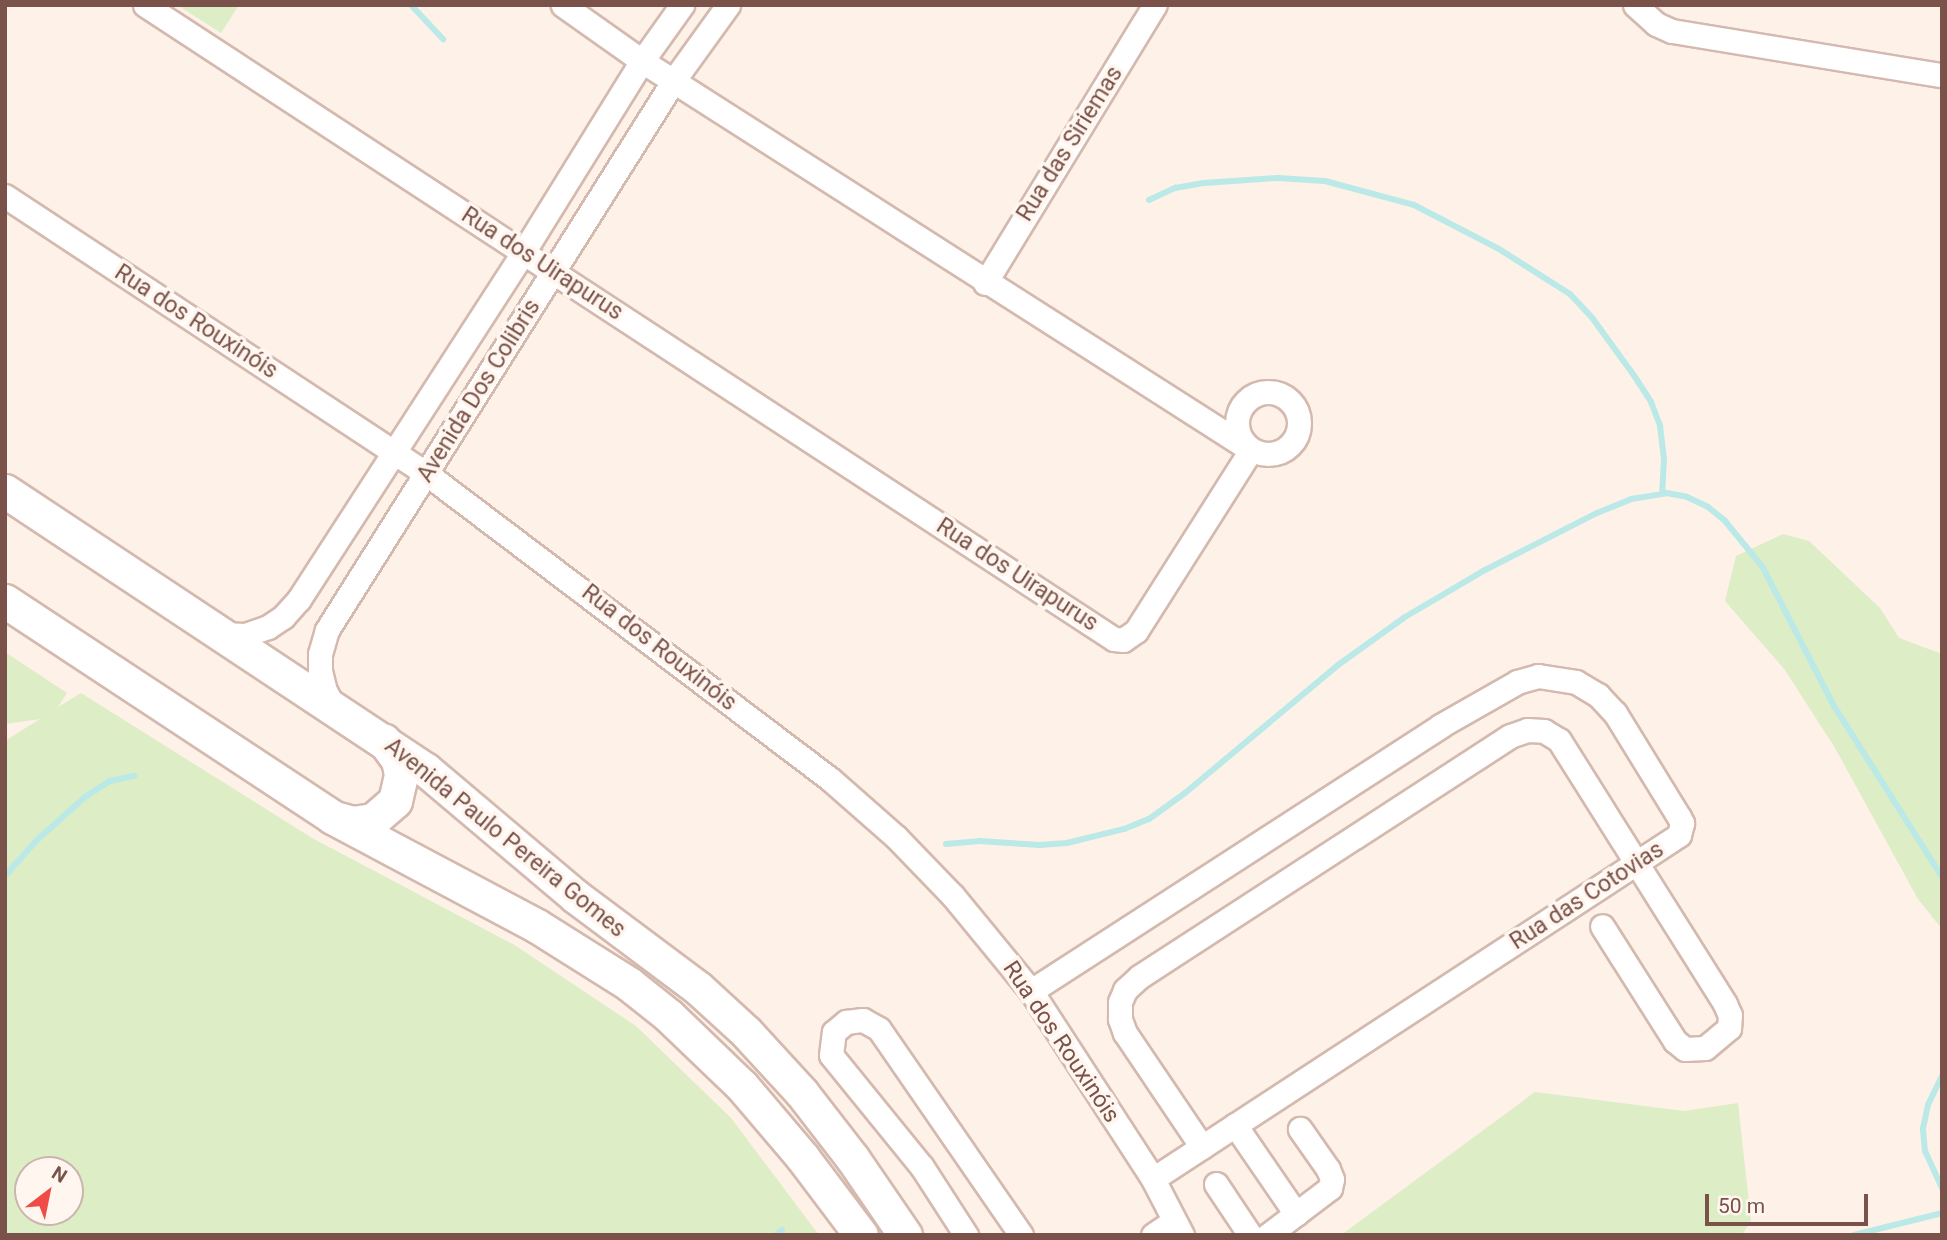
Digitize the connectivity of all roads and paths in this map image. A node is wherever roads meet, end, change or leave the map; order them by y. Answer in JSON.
{"nodes":[{"id":1,"x":145,"y":5,"type":"edge"},
{"id":2,"x":563,"y":5,"type":"edge"},
{"id":3,"x":682,"y":5,"type":"edge"},
{"id":4,"x":728,"y":5,"type":"edge"},
{"id":5,"x":1155,"y":5,"type":"edge"},
{"id":6,"x":1635,"y":5,"type":"edge"},
{"id":7,"x":642,"y":61,"type":"junction"},
{"id":8,"x":1942,"y":75,"type":"edge"},
{"id":9,"x":674,"y":80,"type":"junction"},
{"id":10,"x":5,"y":196,"type":"edge"},
{"id":11,"x":524,"y":251,"type":"junction"},
{"id":12,"x":555,"y":273,"type":"junction"},
{"id":13,"x":985,"y":283,"type":"junction"},
{"id":14,"x":393,"y":452,"type":"junction"},
{"id":15,"x":427,"y":474,"type":"junction"},
{"id":16,"x":5,"y":491,"type":"edge"},
{"id":17,"x":5,"y":601,"type":"edge"},
{"id":18,"x":223,"y":634,"type":"junction"},
{"id":19,"x":336,"y":709,"type":"junction"},
{"id":20,"x":381,"y":739,"type":"junction"},
{"id":21,"x":332,"y":817,"type":"junction"},
{"id":22,"x":1636,"y":865,"type":"junction"},
{"id":23,"x":1602,"y":926,"type":"dead end"},
{"id":24,"x":1031,"y":991,"type":"junction"},
{"id":25,"x":1235,"y":1125,"type":"junction"},
{"id":26,"x":1300,"y":1129,"type":"dead end"},
{"id":27,"x":1202,"y":1147,"type":"junction"},
{"id":28,"x":1153,"y":1179,"type":"junction"},
{"id":29,"x":1216,"y":1184,"type":"dead end"},
{"id":30,"x":1296,"y":1214,"type":"junction"},
{"id":31,"x":1178,"y":1228,"type":"edge"},
{"id":32,"x":861,"y":1235,"type":"edge"},
{"id":33,"x":905,"y":1235,"type":"edge"},
{"id":34,"x":966,"y":1235,"type":"edge"},
{"id":35,"x":1021,"y":1235,"type":"edge"},
{"id":36,"x":1153,"y":1235,"type":"edge"},
{"id":37,"x":1250,"y":1235,"type":"edge"},
{"id":38,"x":1268,"y":1235,"type":"edge"}],
"edges":[{"from":1,"to":11,"type":"street","name":"Rua dos Uirapurus"},
{"from":2,"to":7,"type":"street","name":"Rua dos Uirapurus"},
{"from":3,"to":7,"type":"street","name":"Avenida Dos Colibris"},
{"from":4,"to":9,"type":"street","name":"Avenida Dos Colibris"},
{"from":5,"to":13,"type":"street","name":"Rua das Siriemas"},
{"from":6,"to":8,"type":"street"},
{"from":7,"to":9,"type":"street","name":"Rua dos Uirapurus"},
{"from":7,"to":11,"type":"street","name":"Avenida Dos Colibris"},
{"from":9,"to":12,"type":"street","name":"Avenida Dos Colibris"},
{"from":9,"to":13,"type":"street","name":"Rua dos Uirapurus"},
{"from":10,"to":14,"type":"street","name":"Rua dos Rouxinóis"},
{"from":11,"to":12,"type":"street","name":"Rua dos Uirapurus"},
{"from":11,"to":14,"type":"street","name":"Avenida Dos Colibris"},
{"from":12,"to":13,"type":"street","name":"Rua dos Uirapurus"},
{"from":12,"to":15,"type":"street","name":"Avenida Dos Colibris"},
{"from":14,"to":15,"type":"street","name":"Rua dos Rouxinóis"},
{"from":14,"to":18,"type":"street","name":"Avenida Dos Colibris"},
{"from":15,"to":19,"type":"street","name":"Avenida Dos Colibris"},
{"from":15,"to":24,"type":"street","name":"Rua dos Rouxinóis"},
{"from":16,"to":18,"type":"main road","name":"Avenida Paulo Pereira Gomes"},
{"from":17,"to":21,"type":"main road","name":"Avenida Paulo Pereira Gomes"},
{"from":18,"to":19,"type":"main road","name":"Avenida Paulo Pereira Gomes"},
{"from":19,"to":20,"type":"main road","name":"Avenida Paulo Pereira Gomes"},
{"from":20,"to":21,"type":"main road"},
{"from":20,"to":33,"type":"main road","name":"Avenida Paulo Pereira Gomes"},
{"from":21,"to":32,"type":"main road","name":"Avenida Paulo Pereira Gomes"},
{"from":22,"to":23,"type":"street"},
{"from":22,"to":24,"type":"street","name":"Rua das Cotovias"},
{"from":22,"to":25,"type":"street","name":"Rua das Cotovias"},
{"from":22,"to":27,"type":"street"},
{"from":24,"to":28,"type":"street","name":"Rua dos Rouxinóis"},
{"from":25,"to":27,"type":"street","name":"Rua das Cotovias"},
{"from":25,"to":30,"type":"street"},
{"from":26,"to":30,"type":"street"},
{"from":27,"to":28,"type":"street","name":"Rua das Cotovias"},
{"from":28,"to":31,"type":"street","name":"Rua dos Rouxinóis"},
{"from":29,"to":37,"type":"street"},
{"from":30,"to":38,"type":"street"},
{"from":31,"to":36,"type":"street"},
{"from":34,"to":35,"type":"street"}]}
